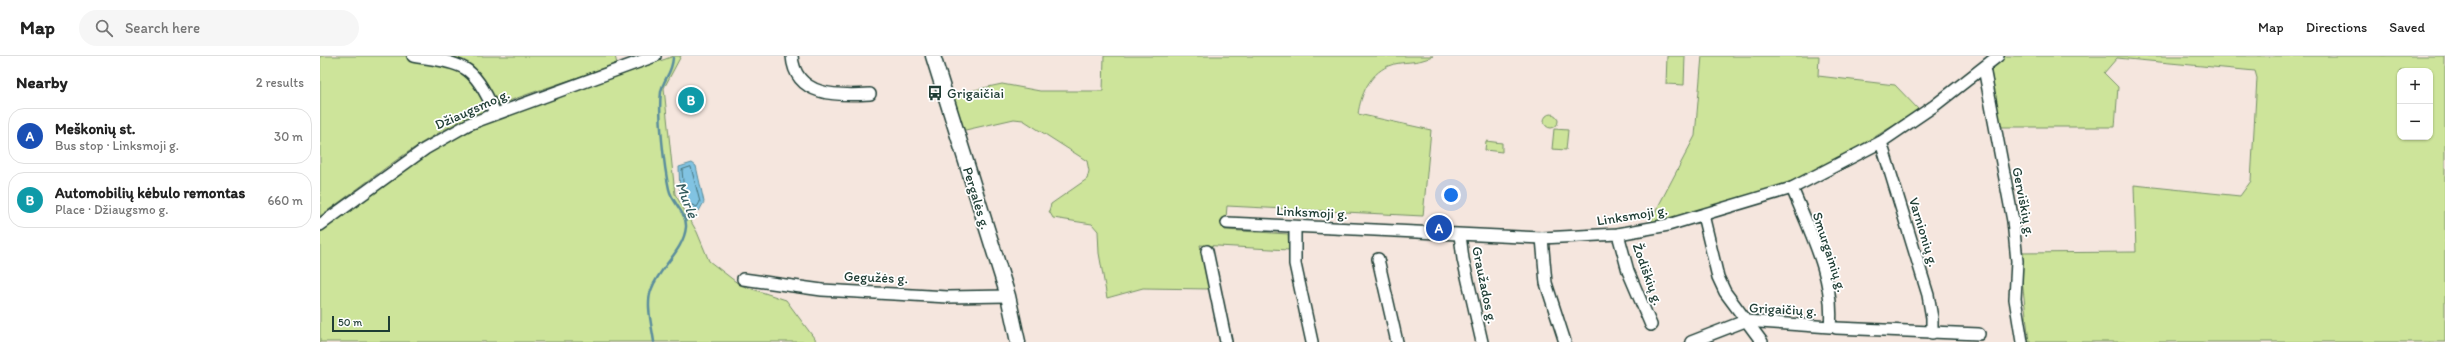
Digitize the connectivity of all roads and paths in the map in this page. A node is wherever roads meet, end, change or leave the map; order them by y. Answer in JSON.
{"nodes":[{"id":1,"x":413,"y":56,"type":"edge"},
{"id":2,"x":655,"y":56,"type":"edge"},
{"id":3,"x":792,"y":56,"type":"edge"},
{"id":4,"x":933,"y":56,"type":"edge"},
{"id":5,"x":1998,"y":56,"type":"edge"},
{"id":6,"x":1984,"y":68,"type":"junction"},
{"id":7,"x":870,"y":94,"type":"dead end"},
{"id":8,"x":494,"y":113,"type":"junction"},
{"id":9,"x":1881,"y":142,"type":"junction"},
{"id":10,"x":1792,"y":188,"type":"junction"},
{"id":11,"x":1703,"y":215,"type":"junction"},
{"id":12,"x":1227,"y":223,"type":"dead end"},
{"id":13,"x":320,"y":225,"type":"edge"},
{"id":14,"x":1295,"y":227,"type":"junction"},
{"id":15,"x":1618,"y":234,"type":"junction"},
{"id":16,"x":1460,"y":235,"type":"junction"},
{"id":17,"x":1542,"y":238,"type":"junction"},
{"id":18,"x":1207,"y":251,"type":"dead end"},
{"id":19,"x":1378,"y":260,"type":"dead end"},
{"id":20,"x":743,"y":279,"type":"dead end"},
{"id":21,"x":1008,"y":296,"type":"junction"},
{"id":22,"x":1745,"y":320,"type":"junction"},
{"id":23,"x":1651,"y":325,"type":"dead end"},
{"id":24,"x":1833,"y":328,"type":"junction"},
{"id":25,"x":1932,"y":333,"type":"junction"},
{"id":26,"x":1979,"y":334,"type":"dead end"},
{"id":27,"x":2018,"y":337,"type":"edge"},
{"id":28,"x":1018,"y":342,"type":"edge"},
{"id":29,"x":1226,"y":342,"type":"edge"},
{"id":30,"x":1312,"y":342,"type":"edge"},
{"id":31,"x":1398,"y":342,"type":"edge"},
{"id":32,"x":1482,"y":342,"type":"edge"},
{"id":33,"x":1565,"y":342,"type":"edge"},
{"id":34,"x":1690,"y":342,"type":"edge"},
{"id":35,"x":1762,"y":342,"type":"edge"}],
"edges":[{"from":1,"to":8,"type":"street"},
{"from":2,"to":8,"type":"street","name":"Džiaugsmo g."},
{"from":3,"to":7,"type":"street"},
{"from":4,"to":21,"type":"main road","name":"Pergalės g."},
{"from":5,"to":6,"type":"street","name":"Linksmoji g."},
{"from":6,"to":9,"type":"street","name":"Linksmoji g."},
{"from":6,"to":27,"type":"street","name":"Gerviškių g."},
{"from":8,"to":13,"type":"street","name":"Džiaugsmo g."},
{"from":9,"to":10,"type":"street","name":"Linksmoji g."},
{"from":9,"to":25,"type":"street","name":"Varnionių g."},
{"from":10,"to":11,"type":"street","name":"Linksmoji g."},
{"from":10,"to":24,"type":"street","name":"Smurgainių g."},
{"from":11,"to":15,"type":"street","name":"Linksmoji g."},
{"from":11,"to":22,"type":"street"},
{"from":12,"to":14,"type":"street","name":"Linksmoji g."},
{"from":14,"to":16,"type":"street","name":"Linksmoji g."},
{"from":14,"to":30,"type":"street"},
{"from":15,"to":17,"type":"street","name":"Linksmoji g."},
{"from":15,"to":23,"type":"street","name":"Žodiškių g."},
{"from":16,"to":17,"type":"street","name":"Linksmoji g."},
{"from":16,"to":32,"type":"street","name":"Graužados g."},
{"from":17,"to":33,"type":"street"},
{"from":18,"to":29,"type":"street"},
{"from":19,"to":31,"type":"street"},
{"from":20,"to":21,"type":"street","name":"Gegužės g."},
{"from":21,"to":28,"type":"main road","name":"Pergalės g."},
{"from":22,"to":24,"type":"street","name":"Grigaičių g."},
{"from":22,"to":34,"type":"street","name":"Grigaičių g."},
{"from":22,"to":35,"type":"street"},
{"from":24,"to":25,"type":"street","name":"Grigaičių g."},
{"from":25,"to":26,"type":"street","name":"Grigaičių g."}]}
